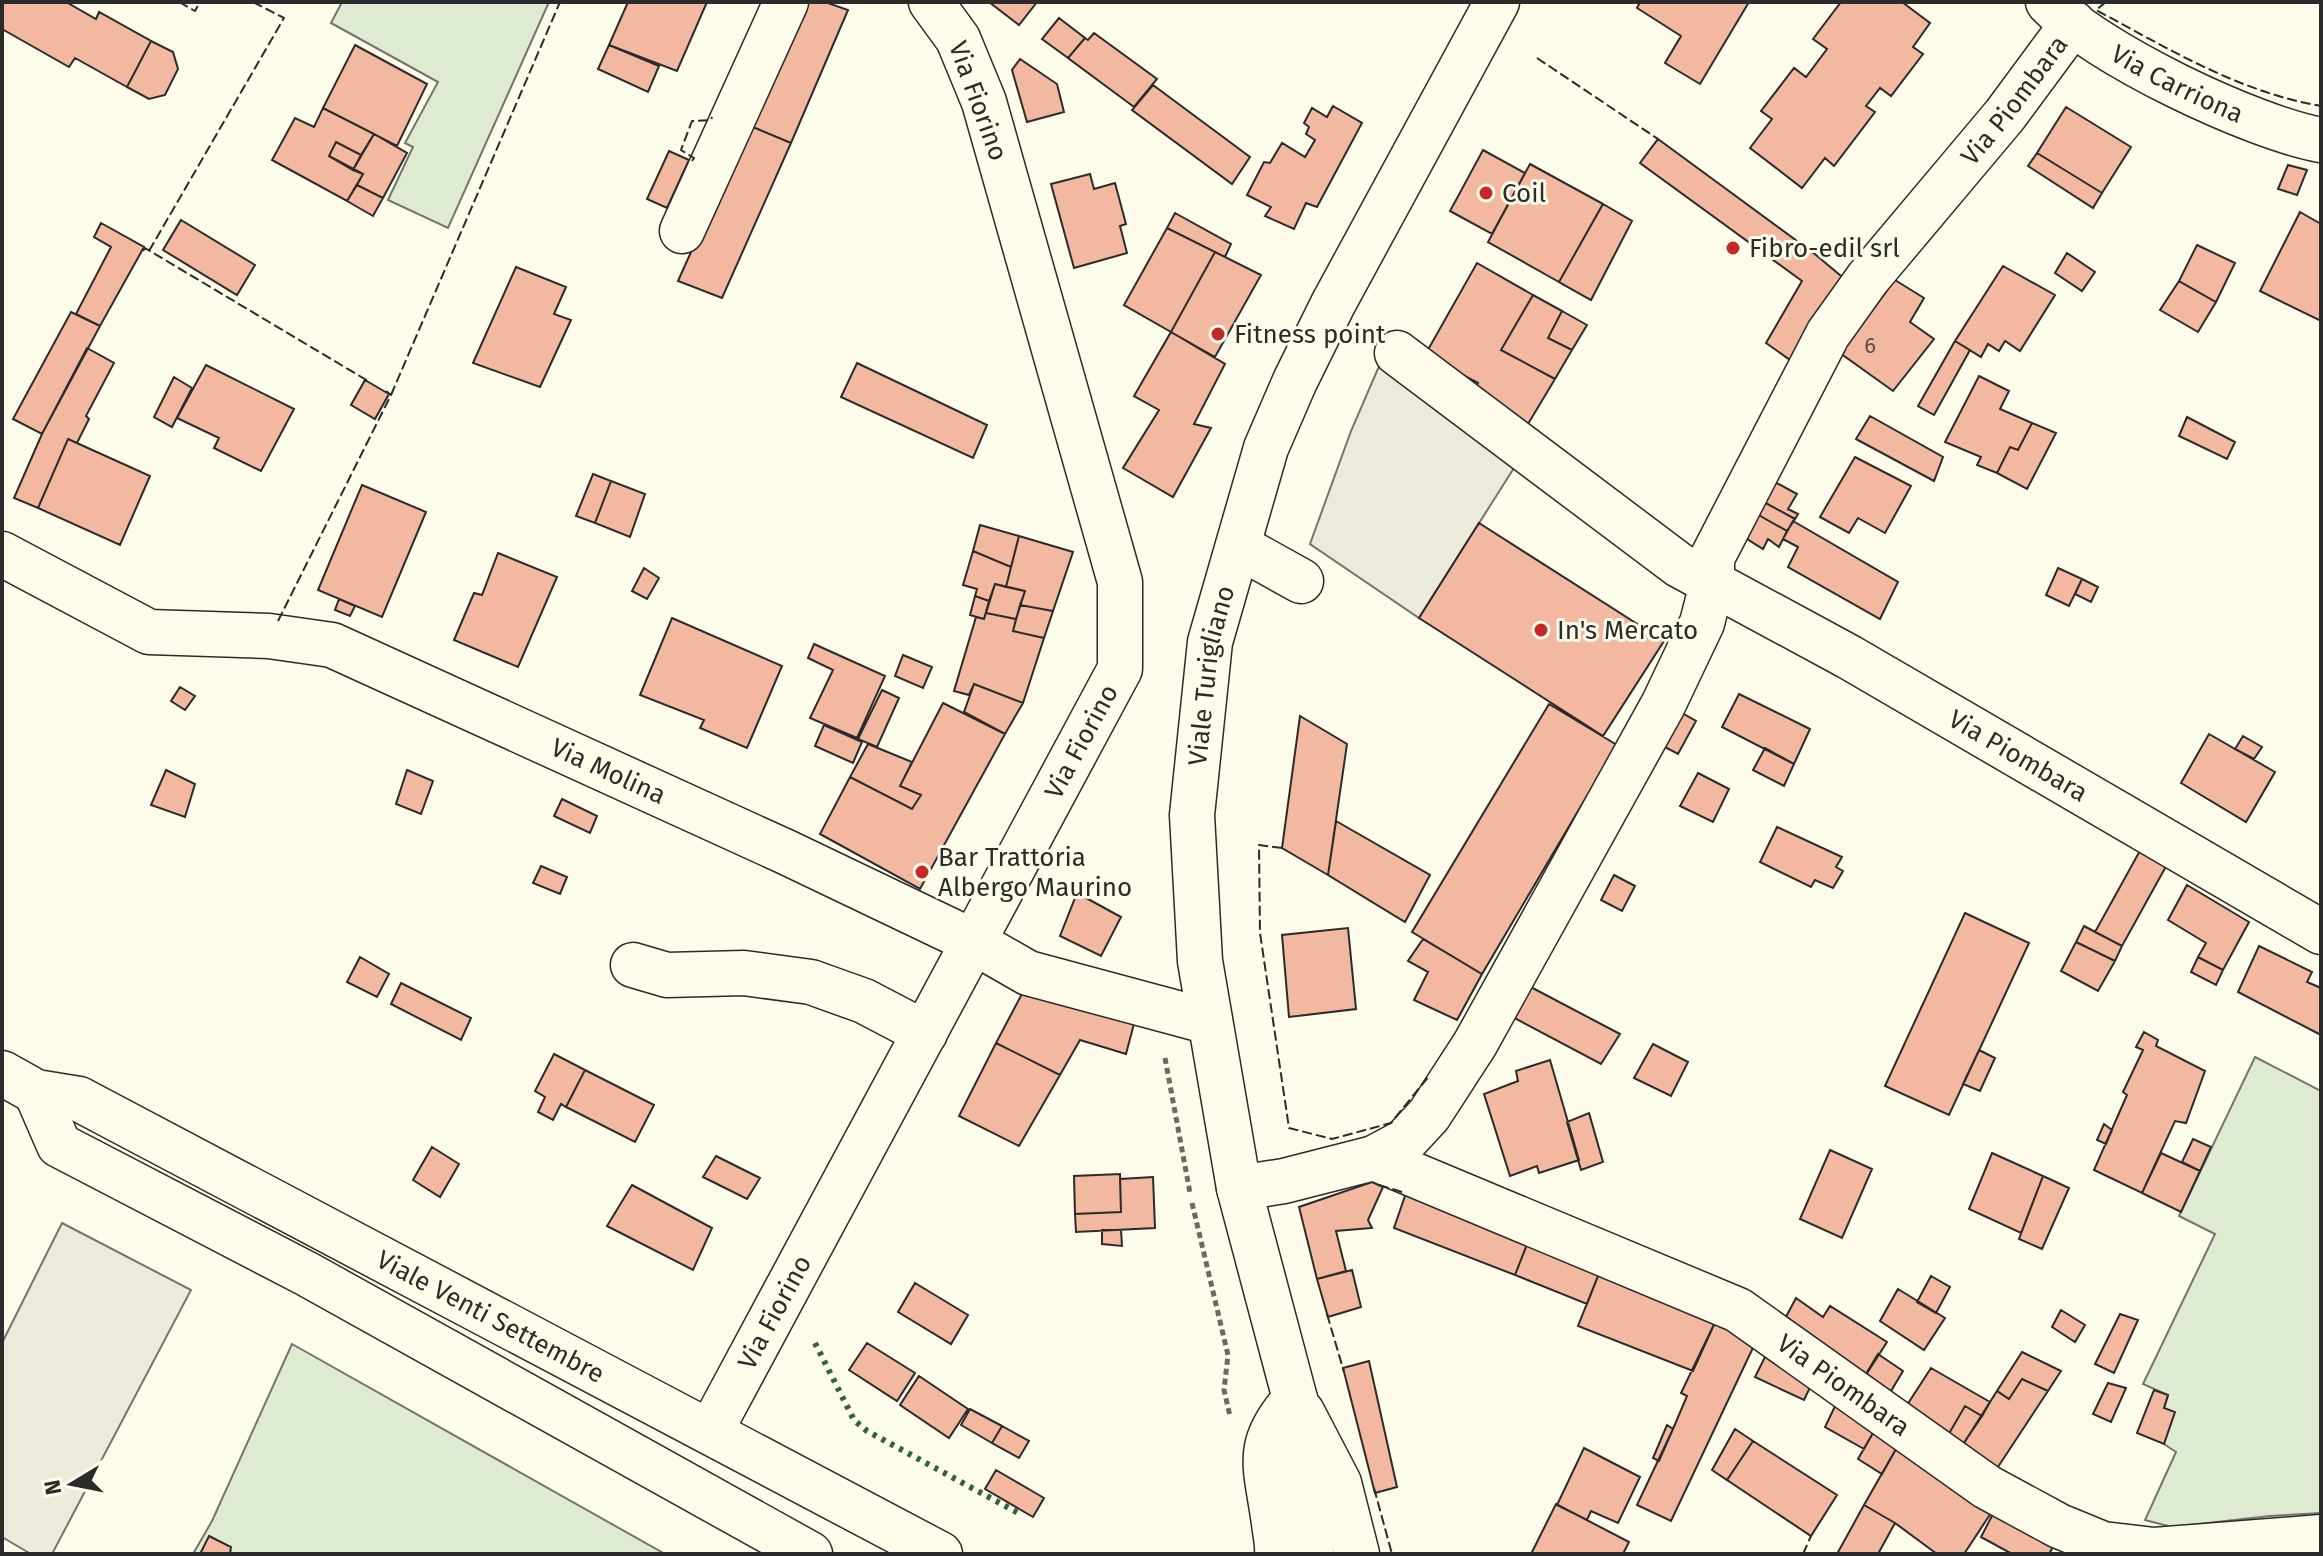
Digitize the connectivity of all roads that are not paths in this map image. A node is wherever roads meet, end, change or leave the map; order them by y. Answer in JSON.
{"nodes":[{"id":1,"x":786,"y":2,"type":"edge"},
{"id":2,"x":931,"y":2,"type":"edge"},
{"id":3,"x":1497,"y":2,"type":"edge"},
{"id":4,"x":2058,"y":8,"type":"edge"},
{"id":5,"x":2321,"y":140,"type":"edge"},
{"id":6,"x":682,"y":231,"type":"dead end"},
{"id":7,"x":1397,"y":353,"type":"dead end"},
{"id":8,"x":1238,"y":546,"type":"junction"},
{"id":9,"x":2,"y":554,"type":"edge"},
{"id":10,"x":1301,"y":581,"type":"dead end"},
{"id":11,"x":1712,"y":584,"type":"junction"},
{"id":12,"x":2321,"y":932,"type":"edge"},
{"id":13,"x":972,"y":941,"type":"junction"},
{"id":14,"x":633,"y":965,"type":"dead end"},
{"id":15,"x":1210,"y":1022,"type":"junction"},
{"id":16,"x":925,"y":1033,"type":"junction"},
{"id":17,"x":19,"y":1082,"type":"edge"},
{"id":18,"x":1374,"y":1158,"type":"junction"},
{"id":19,"x":1239,"y":1188,"type":"junction"},
{"id":20,"x":1295,"y":1399,"type":"junction"},
{"id":21,"x":710,"y":1432,"type":"junction"},
{"id":22,"x":2321,"y":1537,"type":"edge"},
{"id":23,"x":810,"y":1554,"type":"edge"},
{"id":24,"x":940,"y":1554,"type":"edge"},
{"id":25,"x":1277,"y":1554,"type":"edge"},
{"id":26,"x":1312,"y":1554,"type":"edge"},
{"id":27,"x":1357,"y":1554,"type":"edge"}],
"edges":[{"from":1,"to":6,"type":"street"},
{"from":2,"to":13,"type":"street","name":"Via Fiorino"},
{"from":3,"to":8,"type":"street","name":"Viale Turigliano"},
{"from":4,"to":5,"type":"street","name":"Via Carriona"},
{"from":4,"to":11,"type":"street","name":"Via Piombara"},
{"from":7,"to":11,"type":"street","name":"Via Piombara"},
{"from":8,"to":10,"type":"street"},
{"from":8,"to":15,"type":"street","name":"Viale Turigliano"},
{"from":9,"to":13,"type":"street","name":"Via Molina"},
{"from":11,"to":12,"type":"street","name":"Via Piombara"},
{"from":11,"to":18,"type":"street","name":"Via Piombara"},
{"from":13,"to":15,"type":"street","name":"Via Molina"},
{"from":13,"to":16,"type":"street","name":"Via Fiorino"},
{"from":14,"to":16,"type":"street"},
{"from":15,"to":19,"type":"street","name":"Viale Turigliano"},
{"from":16,"to":21,"type":"street","name":"Via Fiorino"},
{"from":17,"to":21,"type":"street","name":"Viale Venti Settembre"},
{"from":17,"to":23,"type":"street","name":"Viale Venti Settembre"},
{"from":18,"to":19,"type":"street","name":"Via Piombara"},
{"from":18,"to":22,"type":"street","name":"Via Piombara"},
{"from":19,"to":20,"type":"street","name":"Viale Turigliano"},
{"from":20,"to":25,"type":"street"},
{"from":20,"to":26,"type":"street","name":"Viale Turigliano"},
{"from":20,"to":27,"type":"street","name":"Viale Turigliano"},
{"from":21,"to":24,"type":"street","name":"Viale Venti Settembre"}]}
